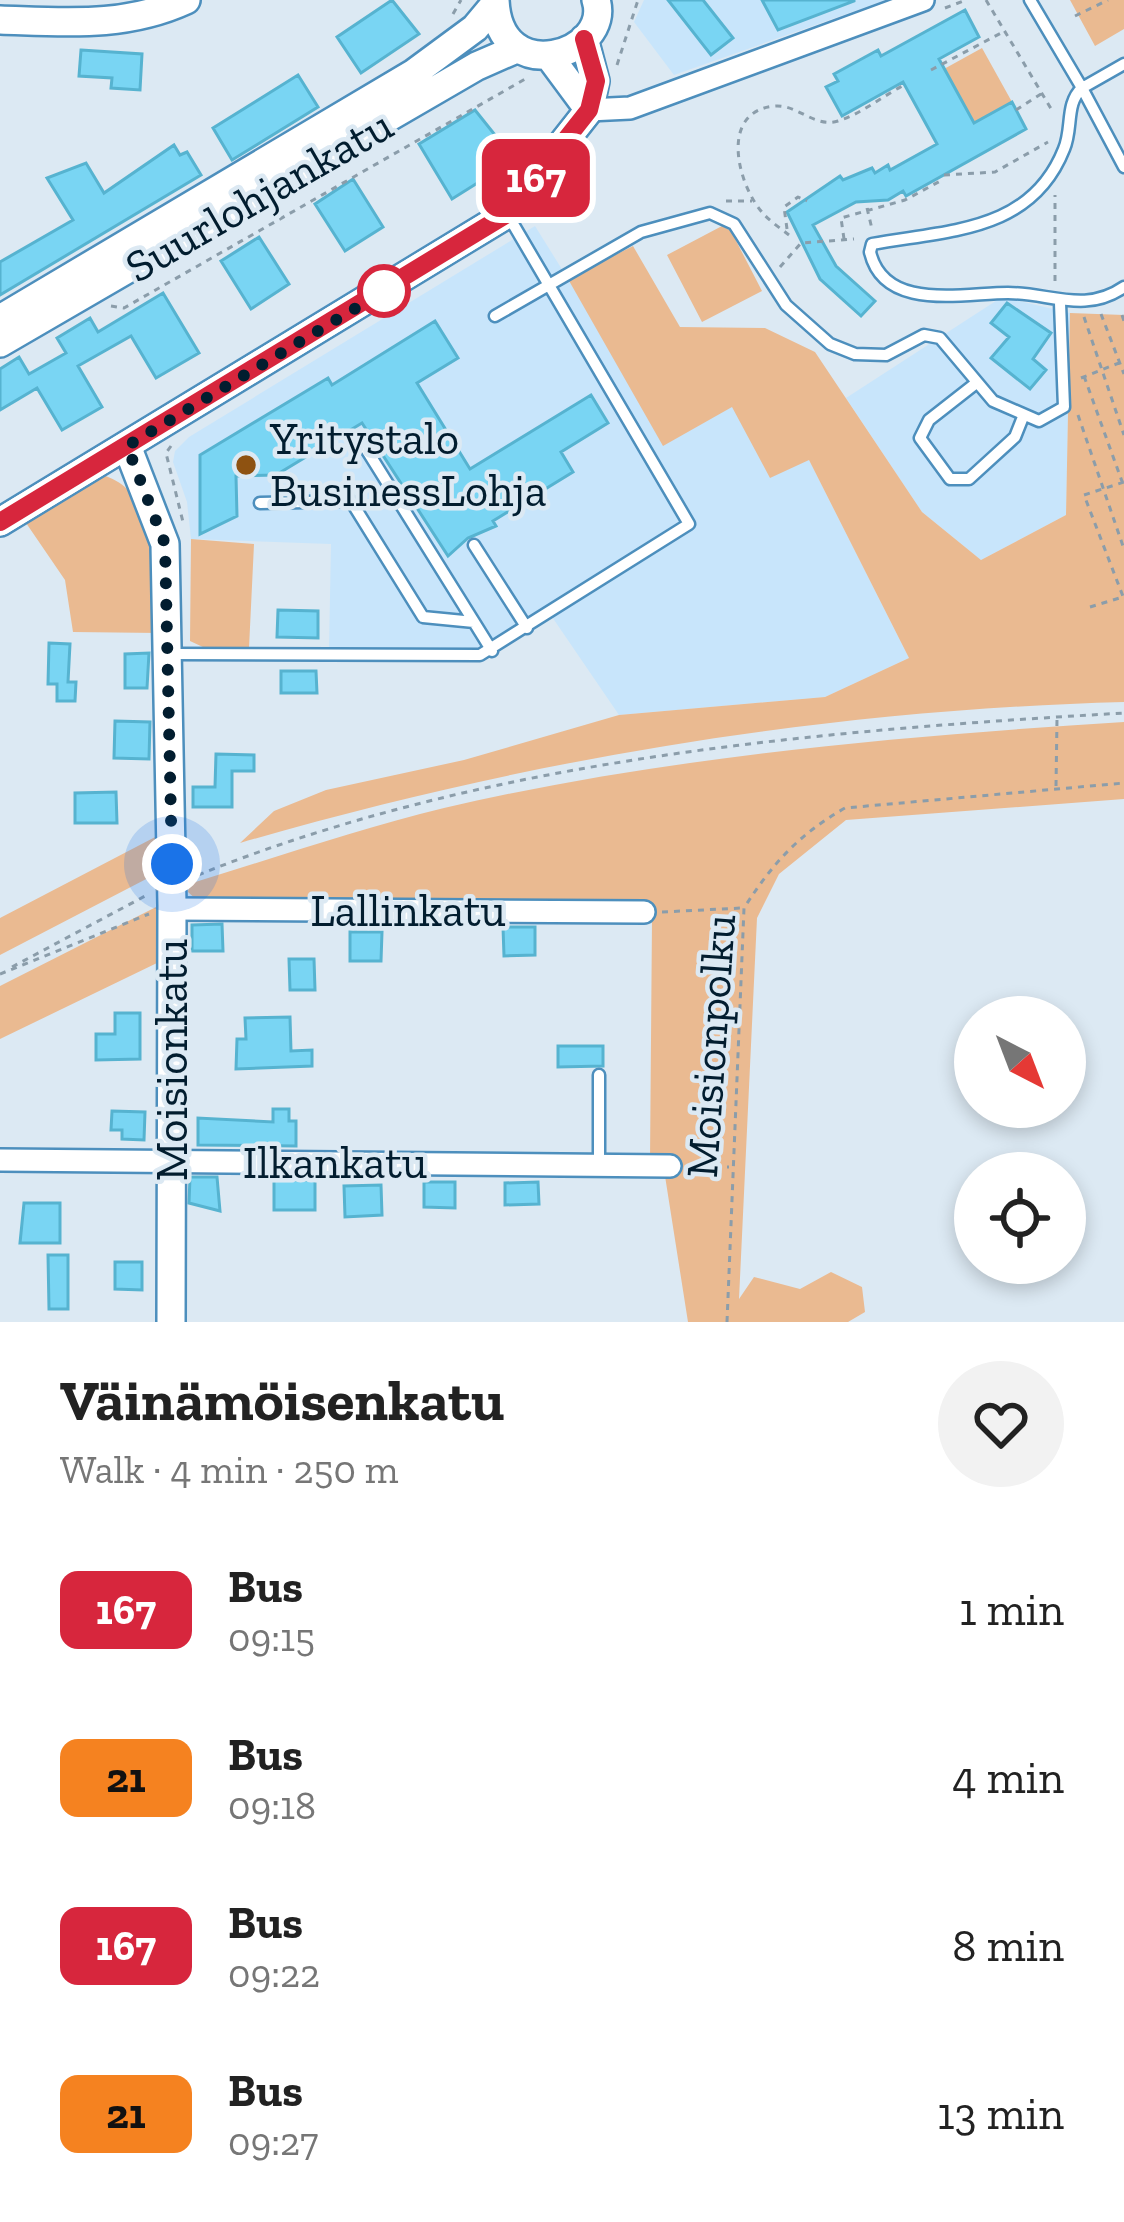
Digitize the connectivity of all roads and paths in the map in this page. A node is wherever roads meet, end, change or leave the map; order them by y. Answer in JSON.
{"nodes":[{"id":1,"x":186,"y":0,"type":"edge"},
{"id":2,"x":638,"y":0,"type":"edge"},
{"id":3,"x":923,"y":0,"type":"edge"},
{"id":4,"x":986,"y":0,"type":"edge"},
{"id":5,"x":1030,"y":0,"type":"edge"},
{"id":6,"x":1108,"y":0,"type":"edge"},
{"id":7,"x":495,"y":2,"type":"edge"},
{"id":8,"x":601,"y":3,"type":"edge"},
{"id":9,"x":1075,"y":16,"type":"dead end"},
{"id":10,"x":0,"y":20,"type":"edge"},
{"id":11,"x":1005,"y":31,"type":"junction"},
{"id":12,"x":584,"y":39,"type":"junction"},
{"id":13,"x":516,"y":49,"type":"junction"},
{"id":14,"x":544,"y":63,"type":"junction"},
{"id":15,"x":1124,"y":64,"type":"edge"},
{"id":16,"x":931,"y":70,"type":"dead end"},
{"id":17,"x":615,"y":73,"type":"dead end"},
{"id":18,"x":904,"y":85,"type":"dead end"},
{"id":19,"x":1082,"y":88,"type":"junction"},
{"id":20,"x":589,"y":110,"type":"junction"},
{"id":21,"x":1016,"y":110,"type":"dead end"},
{"id":22,"x":1070,"y":130,"type":"junction"},
{"id":23,"x":1124,"y":167,"type":"edge"},
{"id":24,"x":1055,"y":169,"type":"junction"},
{"id":25,"x":754,"y":201,"type":"junction"},
{"id":26,"x":807,"y":201,"type":"dead end"},
{"id":27,"x":867,"y":208,"type":"junction"},
{"id":28,"x":710,"y":213,"type":"junction"},
{"id":29,"x":507,"y":214,"type":"junction"},
{"id":30,"x":790,"y":235,"type":"junction"},
{"id":31,"x":844,"y":238,"type":"junction"},
{"id":32,"x":872,"y":244,"type":"junction"},
{"id":33,"x":794,"y":246,"type":"junction"},
{"id":34,"x":772,"y":279,"type":"junction"},
{"id":35,"x":547,"y":283,"type":"junction"},
{"id":36,"x":1124,"y":287,"type":"edge"},
{"id":37,"x":1060,"y":303,"type":"junction"},
{"id":38,"x":105,"y":305,"type":"dead end"},
{"id":39,"x":1082,"y":314,"type":"dead end"},
{"id":40,"x":1101,"y":314,"type":"dead end"},
{"id":41,"x":495,"y":316,"type":"dead end"},
{"id":42,"x":0,"y":319,"type":"edge"},
{"id":43,"x":0,"y":343,"type":"edge"},
{"id":44,"x":1122,"y":362,"type":"edge"},
{"id":45,"x":1102,"y":370,"type":"junction"},
{"id":46,"x":1124,"y":374,"type":"edge"},
{"id":47,"x":1084,"y":376,"type":"junction"},
{"id":48,"x":975,"y":384,"type":"junction"},
{"id":49,"x":1069,"y":386,"type":"dead end"},
{"id":50,"x":1075,"y":407,"type":"dead end"},
{"id":51,"x":1023,"y":417,"type":"junction"},
{"id":52,"x":1124,"y":435,"type":"edge"},
{"id":53,"x":175,"y":441,"type":"dead end"},
{"id":54,"x":363,"y":444,"type":"dead end"},
{"id":55,"x":127,"y":446,"type":"junction"},
{"id":56,"x":1124,"y":484,"type":"edge"},
{"id":57,"x":1101,"y":490,"type":"junction"},
{"id":58,"x":260,"y":503,"type":"dead end"},
{"id":59,"x":0,"y":522,"type":"edge"},
{"id":60,"x":185,"y":536,"type":"dead end"},
{"id":61,"x":474,"y":545,"type":"dead end"},
{"id":62,"x":1124,"y":549,"type":"edge"},
{"id":63,"x":1124,"y":598,"type":"edge"},
{"id":64,"x":1090,"y":607,"type":"dead end"},
{"id":65,"x":474,"y":622,"type":"junction"},
{"id":66,"x":527,"y":628,"type":"junction"},
{"id":67,"x":492,"y":651,"type":"junction"},
{"id":68,"x":170,"y":654,"type":"junction"},
{"id":69,"x":1124,"y":713,"type":"edge"},
{"id":70,"x":1057,"y":717,"type":"junction"},
{"id":71,"x":1124,"y":783,"type":"edge"},
{"id":72,"x":1056,"y":786,"type":"junction"},
{"id":73,"x":182,"y":861,"type":"dead end"},
{"id":74,"x":171,"y":903,"type":"junction"},
{"id":75,"x":744,"y":908,"type":"junction"},
{"id":76,"x":644,"y":912,"type":"joint"},
{"id":77,"x":0,"y":974,"type":"edge"},
{"id":78,"x":599,"y":1075,"type":"dead end"},
{"id":79,"x":0,"y":1160,"type":"edge"},
{"id":80,"x":171,"y":1161,"type":"junction"},
{"id":81,"x":599,"y":1165,"type":"junction"},
{"id":82,"x":670,"y":1166,"type":"joint"},
{"id":83,"x":731,"y":1167,"type":"junction"},
{"id":84,"x":171,"y":1322,"type":"edge"},
{"id":85,"x":727,"y":1322,"type":"edge"}],
"edges":[{"from":1,"to":10,"type":"street"},
{"from":2,"to":17,"type":"path"},
{"from":3,"to":20,"type":"street"},
{"from":4,"to":11,"type":"path"},
{"from":5,"to":19,"type":"lane"},
{"from":6,"to":9,"type":"path"},
{"from":7,"to":13,"type":"street"},
{"from":7,"to":42,"type":"street","name":"Suurlohjankatu"},
{"from":8,"to":12,"type":"street"},
{"from":11,"to":16,"type":"path"},
{"from":11,"to":21,"type":"path"},
{"from":12,"to":14,"type":"street"},
{"from":12,"to":20,"type":"street"},
{"from":13,"to":14,"type":"street"},
{"from":13,"to":43,"type":"street","name":"Suurlohjankatu"},
{"from":14,"to":20,"type":"street"},
{"from":14,"to":38,"type":"path"},
{"from":15,"to":19,"type":"lane"},
{"from":18,"to":25,"type":"path"},
{"from":19,"to":22,"type":"lane"},
{"from":19,"to":23,"type":"lane"},
{"from":20,"to":29,"type":"street"},
{"from":22,"to":24,"type":"lane"},
{"from":22,"to":27,"type":"path"},
{"from":24,"to":32,"type":"lane"},
{"from":24,"to":37,"type":"path"},
{"from":25,"to":28,"type":"path"},
{"from":25,"to":30,"type":"path"},
{"from":26,"to":30,"type":"path"},
{"from":27,"to":31,"type":"path"},
{"from":27,"to":32,"type":"path"},
{"from":28,"to":34,"type":"lane"},
{"from":28,"to":35,"type":"lane"},
{"from":29,"to":35,"type":"lane"},
{"from":29,"to":55,"type":"street"},
{"from":30,"to":33,"type":"path"},
{"from":31,"to":32,"type":"path"},
{"from":31,"to":33,"type":"path"},
{"from":32,"to":37,"type":"lane"},
{"from":33,"to":34,"type":"path"},
{"from":34,"to":48,"type":"lane"},
{"from":35,"to":41,"type":"lane"},
{"from":35,"to":66,"type":"lane"},
{"from":36,"to":37,"type":"lane"},
{"from":37,"to":51,"type":"lane"},
{"from":39,"to":45,"type":"path"},
{"from":40,"to":44,"type":"path"},
{"from":44,"to":45,"type":"path"},
{"from":44,"to":46,"type":"path"},
{"from":45,"to":47,"type":"path"},
{"from":45,"to":52,"type":"path"},
{"from":47,"to":49,"type":"path"},
{"from":47,"to":56,"type":"path"},
{"from":48,"to":51,"type":"lane"},
{"from":48,"to":51,"type":"lane"},
{"from":50,"to":57,"type":"path"},
{"from":53,"to":60,"type":"path"},
{"from":54,"to":65,"type":"lane"},
{"from":55,"to":59,"type":"street"},
{"from":55,"to":68,"type":"street","name":"Moisionkatu"},
{"from":56,"to":57,"type":"path"},
{"from":57,"to":62,"type":"path"},
{"from":57,"to":63,"type":"path"},
{"from":58,"to":65,"type":"lane"},
{"from":61,"to":66,"type":"lane"},
{"from":63,"to":64,"type":"path"},
{"from":65,"to":67,"type":"lane"},
{"from":66,"to":67,"type":"lane"},
{"from":67,"to":68,"type":"lane"},
{"from":68,"to":74,"type":"street","name":"Moisionkatu"},
{"from":69,"to":70,"type":"path"},
{"from":70,"to":72,"type":"path"},
{"from":70,"to":74,"type":"path","bridge":true},
{"from":71,"to":72,"type":"path","name":"Moisionpolku"},
{"from":72,"to":75,"type":"path","name":"Moisionpolku"},
{"from":73,"to":74,"type":"path"},
{"from":74,"to":76,"type":"street","name":"Lallinkatu"},
{"from":74,"to":77,"type":"path"},
{"from":74,"to":77,"type":"path"},
{"from":74,"to":80,"type":"street","name":"Moisionkatu"},
{"from":75,"to":76,"type":"path"},
{"from":75,"to":83,"type":"path","name":"Moisionpolku"},
{"from":78,"to":81,"type":"lane"},
{"from":79,"to":80,"type":"street","name":"Ilkankatu"},
{"from":80,"to":81,"type":"street","name":"Ilkankatu"},
{"from":80,"to":84,"type":"street","name":"Moisionkatu"},
{"from":81,"to":82,"type":"street","name":"Ilkankatu"},
{"from":82,"to":83,"type":"path"},
{"from":83,"to":85,"type":"path","name":"Moisionpolku"}]}
